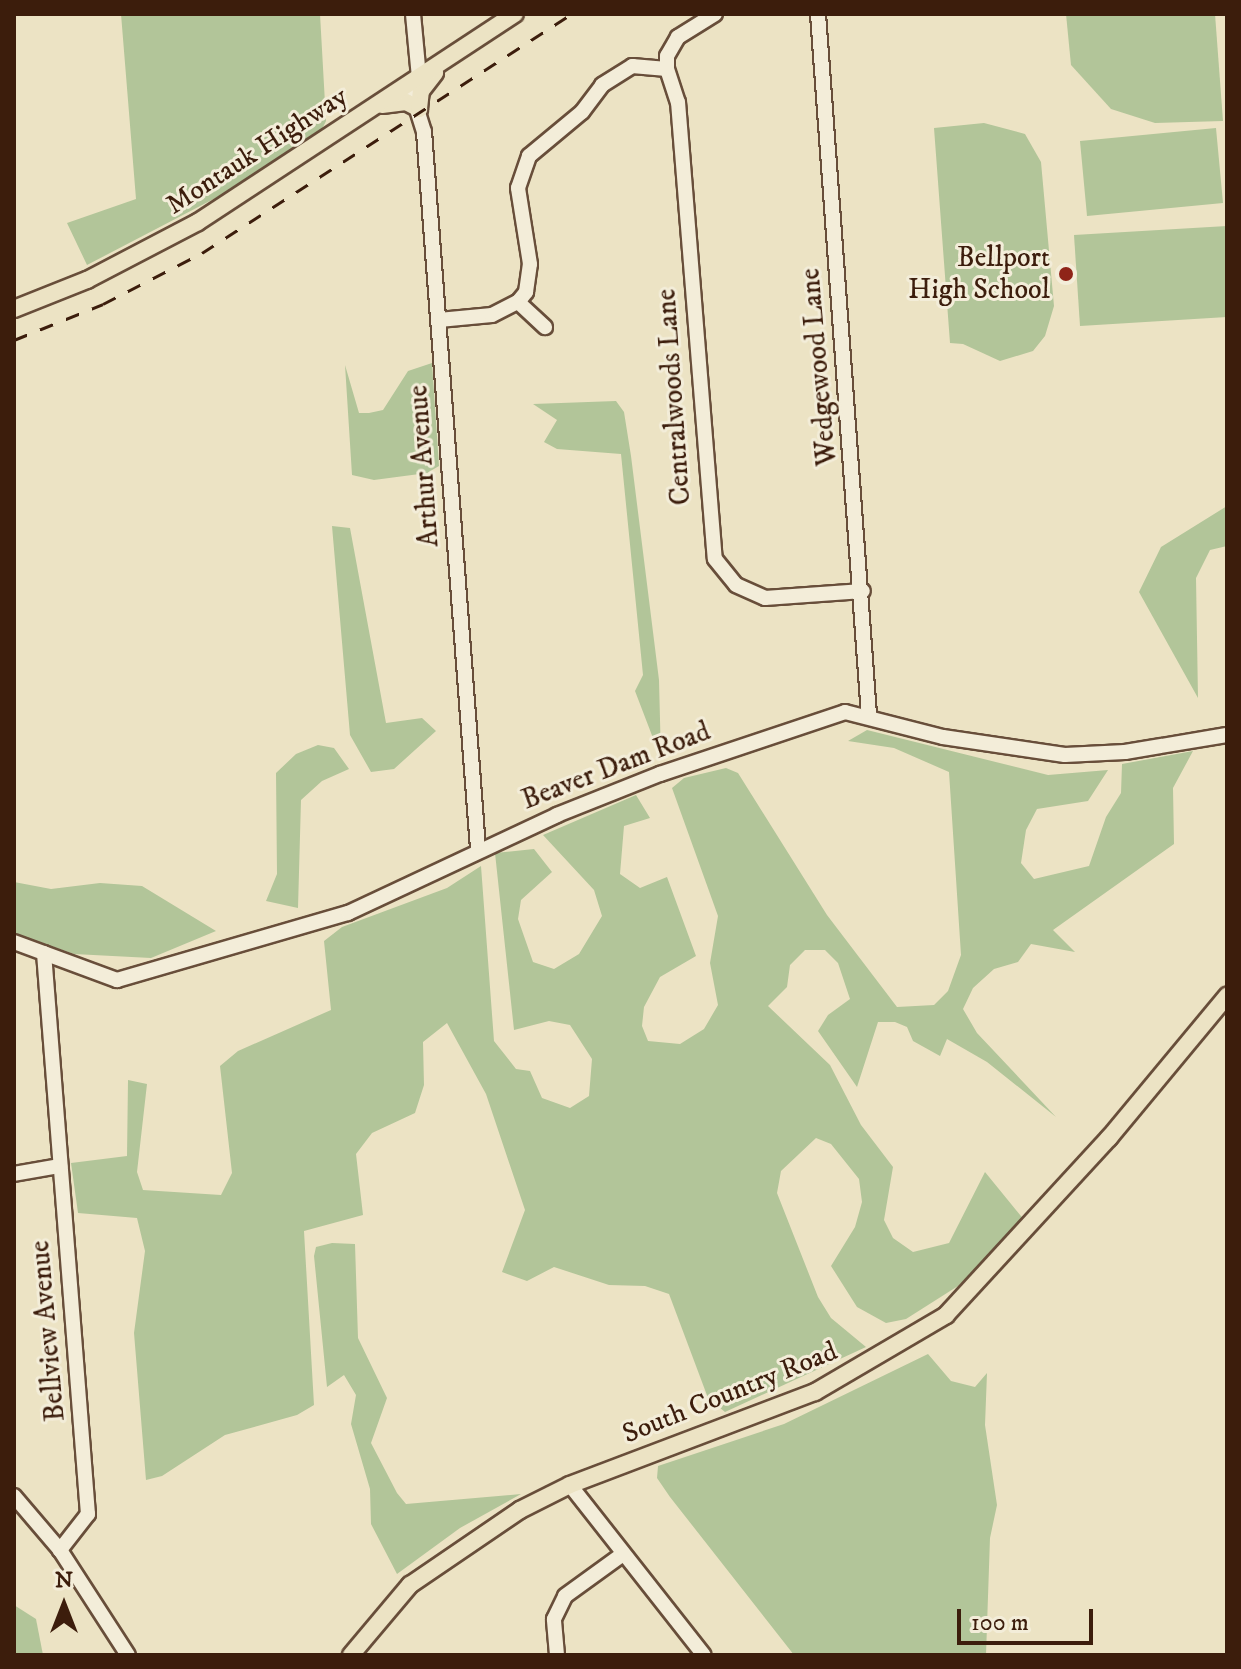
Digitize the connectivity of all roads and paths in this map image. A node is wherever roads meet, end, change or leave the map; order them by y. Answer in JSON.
{"nodes":[{"id":1,"x":413,"y":14,"type":"edge"},
{"id":2,"x":515,"y":14,"type":"edge"},
{"id":3,"x":715,"y":14,"type":"edge"},
{"id":4,"x":818,"y":14,"type":"edge"},
{"id":5,"x":450,"y":57,"type":"junction"},
{"id":6,"x":667,"y":69,"type":"junction"},
{"id":7,"x":414,"y":81,"type":"junction"},
{"id":8,"x":373,"y":108,"type":"junction"},
{"id":9,"x":419,"y":109,"type":"junction"},
{"id":10,"x":518,"y":302,"type":"junction"},
{"id":11,"x":14,"y":309,"type":"edge"},
{"id":12,"x":439,"y":320,"type":"junction"},
{"id":13,"x":545,"y":327,"type":"dead end"},
{"id":14,"x":863,"y":591,"type":"junction"},
{"id":15,"x":869,"y":716,"type":"junction"},
{"id":16,"x":1227,"y":735,"type":"edge"},
{"id":17,"x":478,"y":848,"type":"junction"},
{"id":18,"x":14,"y":942,"type":"edge"},
{"id":19,"x":44,"y":953,"type":"junction"},
{"id":20,"x":1227,"y":996,"type":"edge"},
{"id":21,"x":60,"y":1166,"type":"junction"},
{"id":22,"x":14,"y":1174,"type":"edge"},
{"id":23,"x":570,"y":1485,"type":"junction"},
{"id":24,"x":14,"y":1496,"type":"edge"},
{"id":25,"x":60,"y":1550,"type":"junction"},
{"id":26,"x":623,"y":1554,"type":"junction"},
{"id":27,"x":128,"y":1655,"type":"edge"},
{"id":28,"x":351,"y":1655,"type":"edge"},
{"id":29,"x":557,"y":1655,"type":"edge"},
{"id":30,"x":704,"y":1655,"type":"edge"}],
"edges":[{"from":1,"to":7,"type":"street","name":"Arthur Avenue"},
{"from":2,"to":5,"type":"main road","name":"Montauk Highway"},
{"from":3,"to":6,"type":"street"},
{"from":4,"to":14,"type":"street","name":"Wedgewood Lane"},
{"from":5,"to":7,"type":"main road","name":"Montauk Highway"},
{"from":5,"to":9,"type":"main road"},
{"from":6,"to":10,"type":"street"},
{"from":6,"to":14,"type":"street","name":"Centralwoods Lane"},
{"from":7,"to":8,"type":"main road","name":"Montauk Highway"},
{"from":7,"to":9,"type":"street","name":"Arthur Avenue"},
{"from":8,"to":9,"type":"main road"},
{"from":8,"to":11,"type":"main road","name":"Montauk Highway"},
{"from":9,"to":12,"type":"street","name":"Arthur Avenue"},
{"from":10,"to":12,"type":"street"},
{"from":10,"to":13,"type":"street"},
{"from":12,"to":17,"type":"street","name":"Arthur Avenue"},
{"from":14,"to":15,"type":"street","name":"Wedgewood Lane"},
{"from":15,"to":16,"type":"street","name":"Beaver Dam Road"},
{"from":15,"to":17,"type":"street","name":"Beaver Dam Road"},
{"from":17,"to":19,"type":"street","name":"Beaver Dam Road"},
{"from":18,"to":19,"type":"street","name":"Beaver Dam Road"},
{"from":19,"to":21,"type":"street","name":"Bellview Avenue"},
{"from":20,"to":23,"type":"main road","name":"South Country Road"},
{"from":21,"to":22,"type":"street"},
{"from":21,"to":25,"type":"street","name":"Bellview Avenue"},
{"from":23,"to":26,"type":"street"},
{"from":23,"to":28,"type":"main road","name":"South Country Road"},
{"from":24,"to":25,"type":"street"},
{"from":25,"to":27,"type":"street"},
{"from":26,"to":29,"type":"street"},
{"from":26,"to":30,"type":"street"}]}
